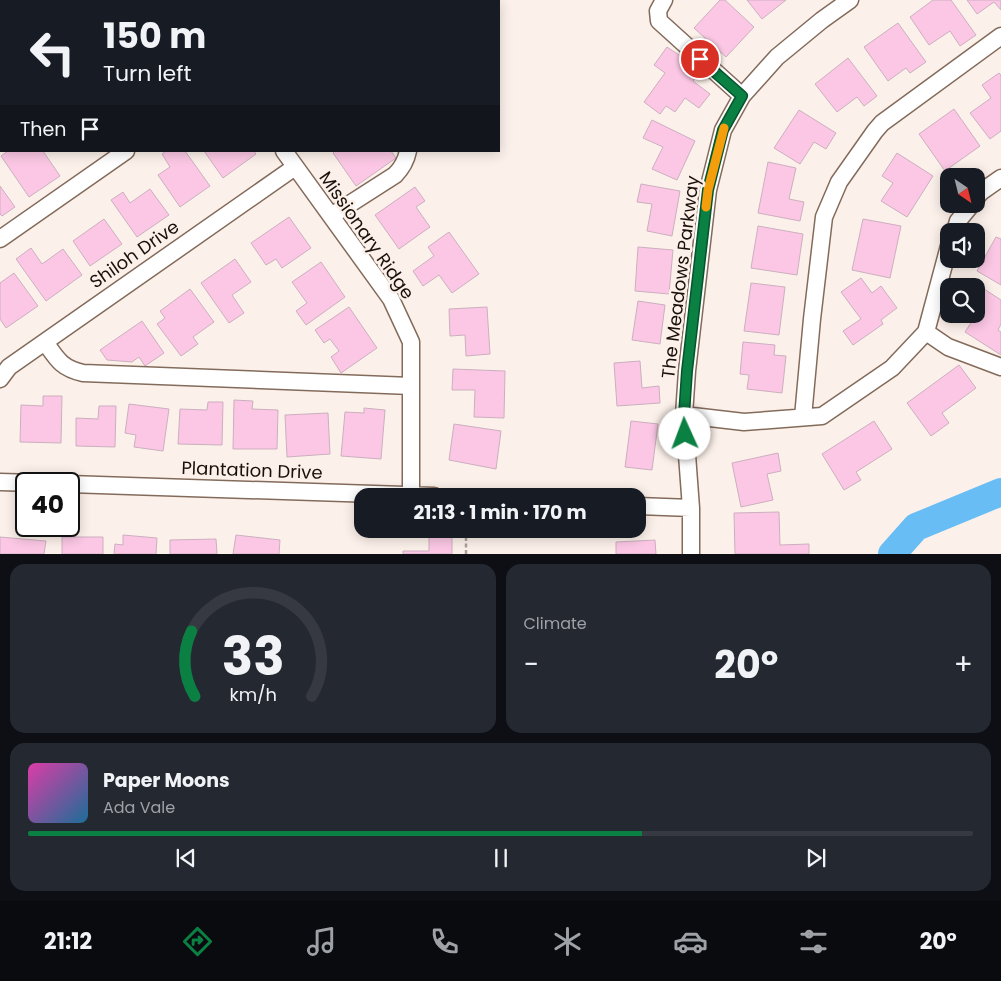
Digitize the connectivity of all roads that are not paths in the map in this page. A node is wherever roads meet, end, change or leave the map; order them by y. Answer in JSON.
{"nodes":[{"id":1,"x":664,"y":0,"type":"edge"},
{"id":2,"x":850,"y":0,"type":"edge"},
{"id":3,"x":1001,"y":36,"type":"edge"},
{"id":4,"x":742,"y":96,"type":"junction"},
{"id":5,"x":125,"y":152,"type":"edge"},
{"id":6,"x":285,"y":152,"type":"edge"},
{"id":7,"x":408,"y":152,"type":"edge"},
{"id":8,"x":295,"y":166,"type":"junction"},
{"id":9,"x":1001,"y":178,"type":"edge"},
{"id":10,"x":985,"y":189,"type":"edge"},
{"id":11,"x":331,"y":216,"type":"junction"},
{"id":12,"x":0,"y":239,"type":"edge"},
{"id":13,"x":943,"y":268,"type":"edge"},
{"id":14,"x":926,"y":332,"type":"junction"},
{"id":15,"x":45,"y":342,"type":"junction"},
{"id":16,"x":1001,"y":367,"type":"edge"},
{"id":17,"x":0,"y":379,"type":"edge"},
{"id":18,"x":410,"y":386,"type":"junction"},
{"id":19,"x":684,"y":415,"type":"junction"},
{"id":20,"x":803,"y":417,"type":"junction"},
{"id":21,"x":0,"y":482,"type":"edge"},
{"id":22,"x":15,"y":482,"type":"edge"},
{"id":23,"x":80,"y":484,"type":"edge"},
{"id":24,"x":411,"y":488,"type":"edge"},
{"id":25,"x":354,"y":493,"type":"edge"},
{"id":26,"x":646,"y":506,"type":"edge"},
{"id":27,"x":691,"y":508,"type":"junction"},
{"id":28,"x":691,"y":554,"type":"edge"}],
"edges":[{"from":1,"to":4,"type":"street"},
{"from":2,"to":4,"type":"street","name":"The Meadows Parkway"},
{"from":3,"to":20,"type":"street"},
{"from":4,"to":19,"type":"street","name":"The Meadows Parkway"},
{"from":5,"to":12,"type":"street"},
{"from":6,"to":8,"type":"street","name":"Missionary Ridge"},
{"from":7,"to":11,"type":"street"},
{"from":8,"to":11,"type":"street","name":"Missionary Ridge"},
{"from":8,"to":15,"type":"street","name":"Shiloh Drive"},
{"from":9,"to":10,"type":"street"},
{"from":11,"to":18,"type":"street","name":"Missionary Ridge"},
{"from":13,"to":14,"type":"street"},
{"from":14,"to":16,"type":"street"},
{"from":14,"to":20,"type":"street"},
{"from":15,"to":17,"type":"street","name":"Shiloh Drive"},
{"from":15,"to":18,"type":"street"},
{"from":18,"to":24,"type":"street","name":"Missionary Ridge"},
{"from":19,"to":20,"type":"street"},
{"from":19,"to":27,"type":"street","name":"The Meadows Parkway"},
{"from":21,"to":22,"type":"street","name":"Plantation Drive"},
{"from":23,"to":25,"type":"street","name":"Plantation Drive"},
{"from":26,"to":27,"type":"street"},
{"from":27,"to":28,"type":"street","name":"The Meadows Parkway"}]}
